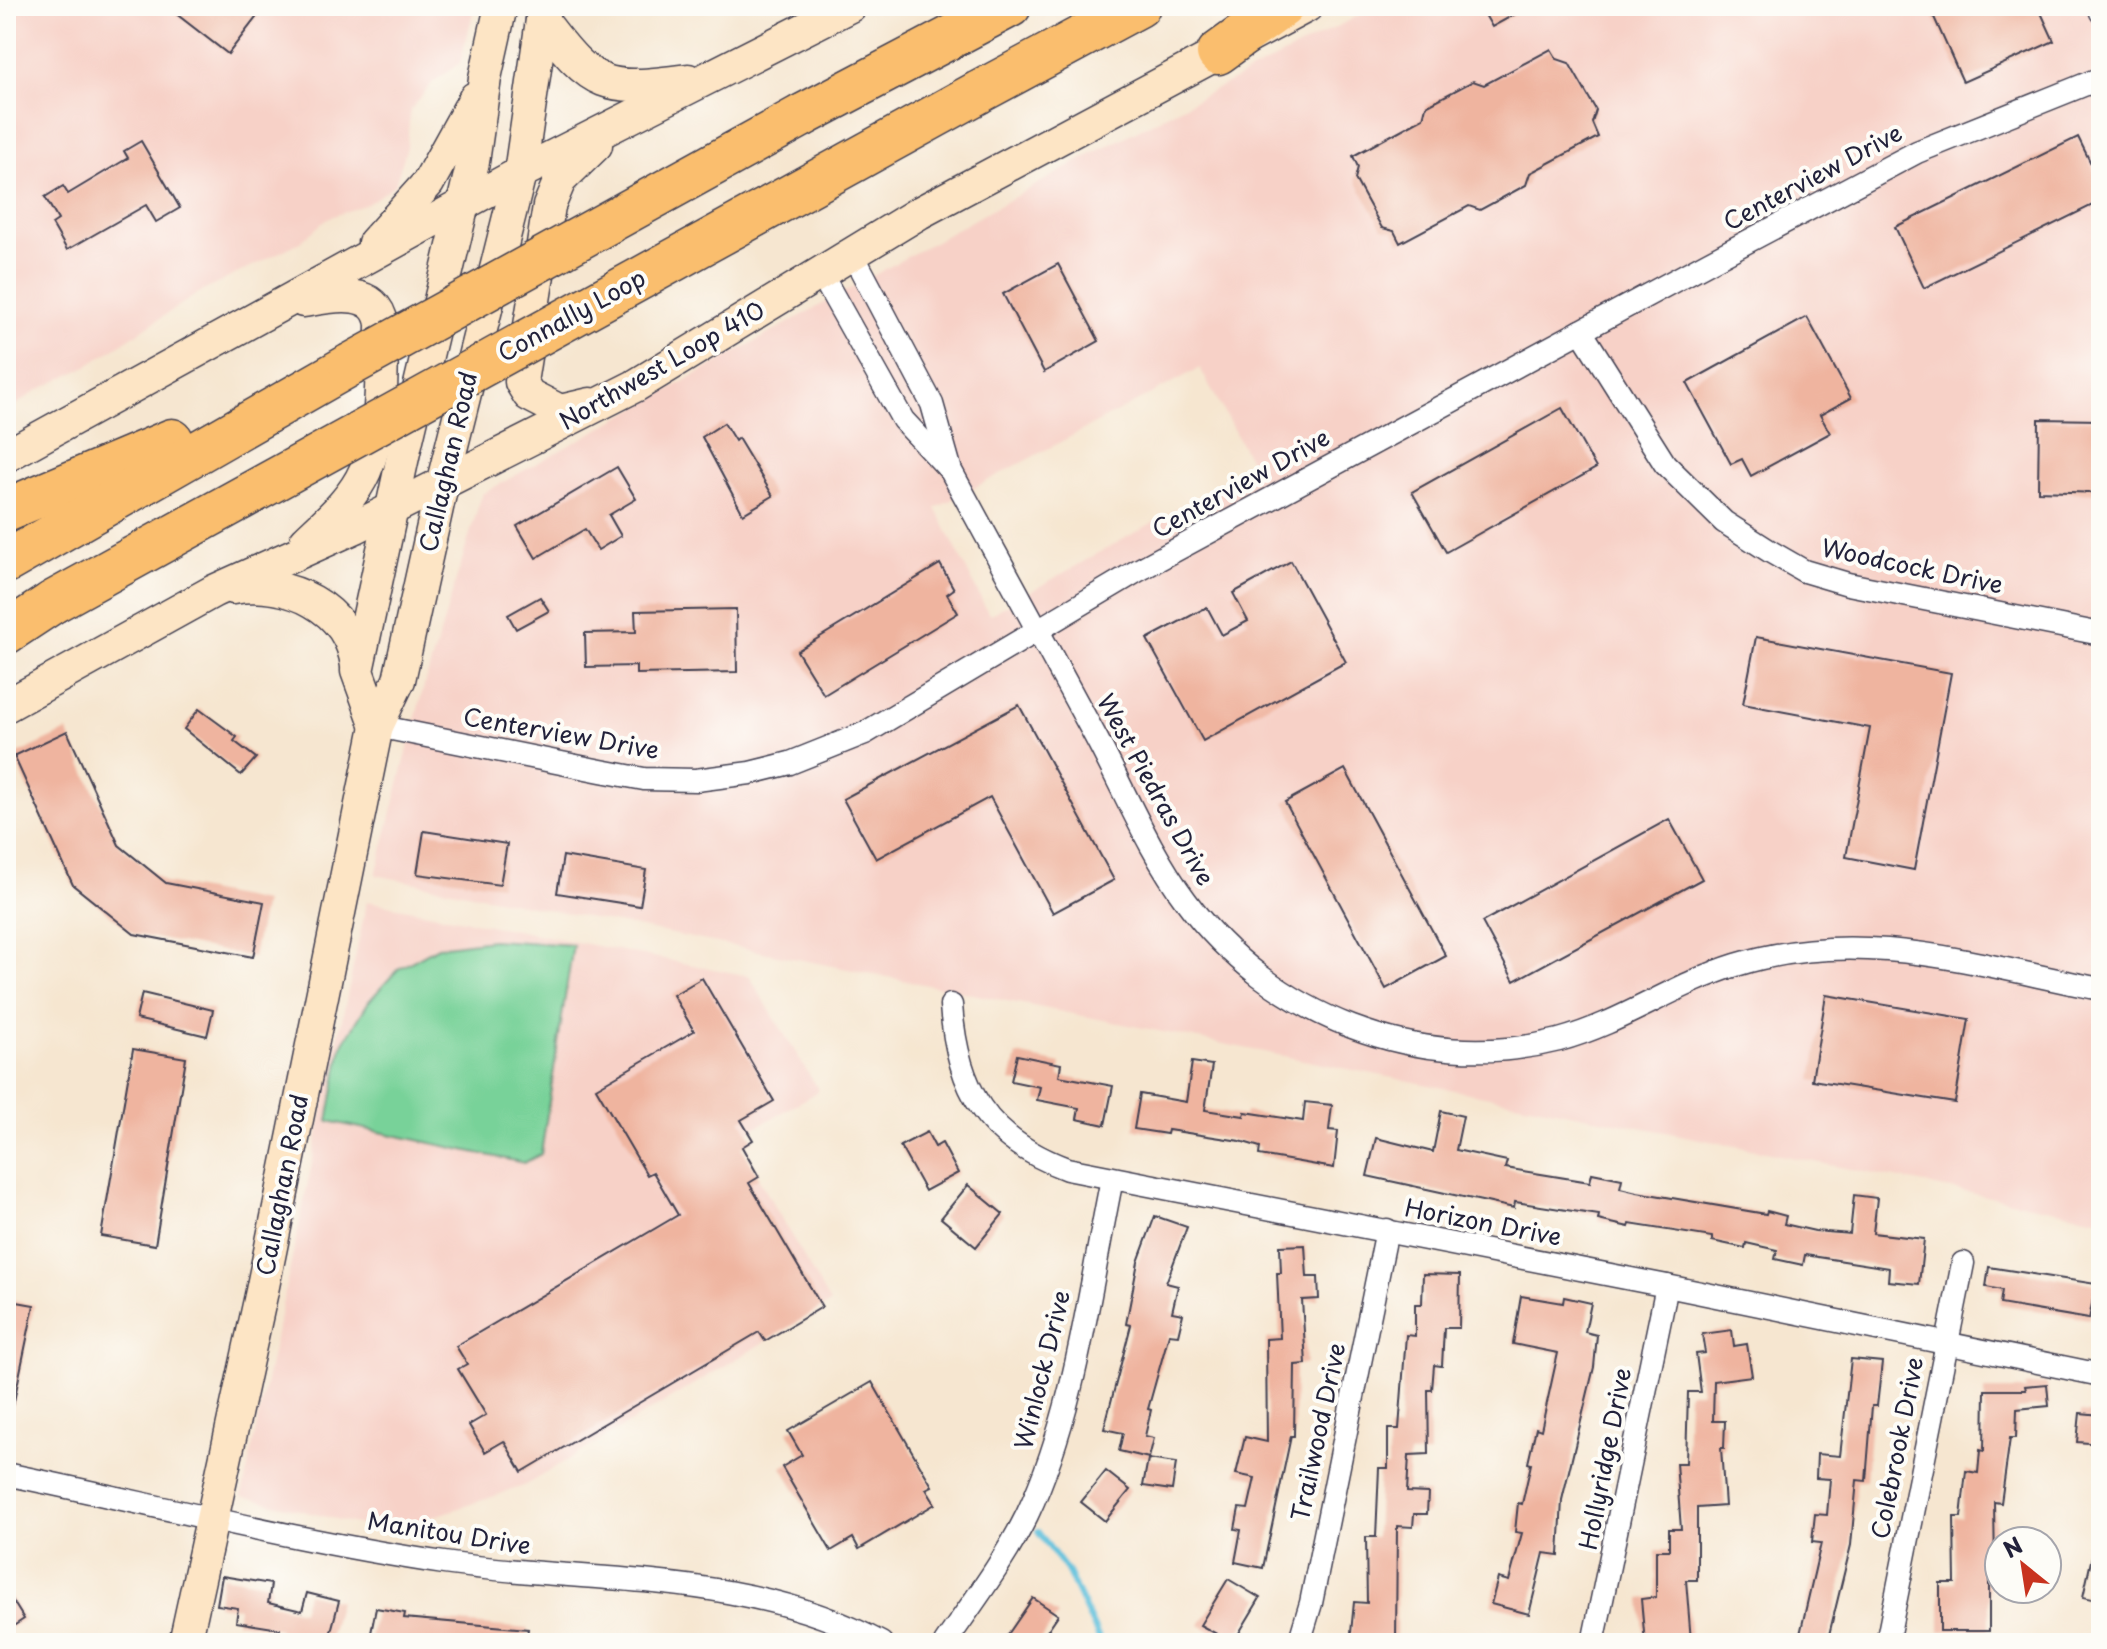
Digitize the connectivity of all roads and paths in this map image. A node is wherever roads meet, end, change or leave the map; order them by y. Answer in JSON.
{"nodes":[{"id":1,"x":501,"y":6,"type":"edge"},
{"id":2,"x":850,"y":6,"type":"edge"},
{"id":3,"x":1010,"y":6,"type":"edge"},
{"id":4,"x":1139,"y":6,"type":"edge"},
{"id":5,"x":1283,"y":6,"type":"edge"},
{"id":6,"x":1307,"y":6,"type":"edge"},
{"id":7,"x":2099,"y":6,"type":"edge"},
{"id":8,"x":2101,"y":12,"type":"edge"},
{"id":9,"x":543,"y":13,"type":"edge"},
{"id":10,"x":1218,"y":53,"type":"junction"},
{"id":11,"x":711,"y":77,"type":"junction"},
{"id":12,"x":485,"y":78,"type":"junction"},
{"id":13,"x":2101,"y":78,"type":"edge"},
{"id":14,"x":619,"y":123,"type":"junction"},
{"id":15,"x":520,"y":173,"type":"junction"},
{"id":16,"x":464,"y":205,"type":"junction"},
{"id":17,"x":852,"y":253,"type":"junction"},
{"id":18,"x":820,"y":272,"type":"junction"},
{"id":19,"x":340,"y":273,"type":"junction"},
{"id":20,"x":282,"y":304,"type":"junction"},
{"id":21,"x":1581,"y":331,"type":"junction"},
{"id":22,"x":350,"y":365,"type":"junction"},
{"id":23,"x":635,"y":386,"type":"junction"},
{"id":24,"x":6,"y":456,"type":"edge"},
{"id":25,"x":951,"y":471,"type":"junction"},
{"id":26,"x":442,"y":485,"type":"junction"},
{"id":27,"x":392,"y":509,"type":"junction"},
{"id":28,"x":6,"y":510,"type":"edge"},
{"id":29,"x":289,"y":558,"type":"junction"},
{"id":30,"x":6,"y":562,"type":"edge"},
{"id":31,"x":214,"y":591,"type":"junction"},
{"id":32,"x":1036,"y":628,"type":"junction"},
{"id":33,"x":6,"y":630,"type":"edge"},
{"id":34,"x":2101,"y":634,"type":"edge"},
{"id":35,"x":357,"y":671,"type":"junction"},
{"id":36,"x":6,"y":706,"type":"edge"},
{"id":37,"x":377,"y":726,"type":"junction"},
{"id":38,"x":2101,"y":989,"type":"edge"},
{"id":39,"x":951,"y":1005,"type":"dead end"},
{"id":40,"x":1112,"y":1179,"type":"junction"},
{"id":41,"x":1387,"y":1230,"type":"junction"},
{"id":42,"x":1963,"y":1263,"type":"dead end"},
{"id":43,"x":1667,"y":1286,"type":"junction"},
{"id":44,"x":1944,"y":1344,"type":"junction"},
{"id":45,"x":2101,"y":1375,"type":"edge"},
{"id":46,"x":6,"y":1474,"type":"edge"},
{"id":47,"x":211,"y":1517,"type":"junction"},
{"id":48,"x":185,"y":1643,"type":"edge"},
{"id":49,"x":881,"y":1643,"type":"edge"},
{"id":50,"x":945,"y":1643,"type":"edge"},
{"id":51,"x":1299,"y":1643,"type":"edge"},
{"id":52,"x":1593,"y":1643,"type":"edge"},
{"id":53,"x":1887,"y":1643,"type":"edge"}],
"edges":[{"from":1,"to":12,"type":"main road","name":"Callaghan Road"},
{"from":2,"to":11,"type":"main road"},
{"from":3,"to":22,"type":"highway","bridge":true},
{"from":4,"to":33,"type":"highway","name":"Connally Loop","bridge":true},
{"from":5,"to":10,"type":"highway"},
{"from":6,"to":10,"type":"main road","name":"Northwest Loop 410"},
{"from":7,"to":8,"type":"street"},
{"from":9,"to":11,"type":"main road"},
{"from":9,"to":15,"type":"main road","name":"Callaghan Road"},
{"from":10,"to":17,"type":"main road","name":"Northwest Loop 410"},
{"from":11,"to":14,"type":"main road"},
{"from":12,"to":16,"type":"main road","name":"Callaghan Road"},
{"from":12,"to":19,"type":"main road"},
{"from":13,"to":21,"type":"street","name":"Centerview Drive"},
{"from":14,"to":15,"type":"main road"},
{"from":14,"to":23,"type":"main road"},
{"from":15,"to":16,"type":"main road"},
{"from":15,"to":26,"type":"main road","name":"Callaghan Road"},
{"from":16,"to":19,"type":"main road"},
{"from":16,"to":27,"type":"main road","name":"Callaghan Road"},
{"from":17,"to":18,"type":"main road","name":"Northwest Loop 410"},
{"from":17,"to":25,"type":"street","name":"West Piedras Drive"},
{"from":18,"to":23,"type":"main road","name":"Northwest Loop 410"},
{"from":18,"to":25,"type":"street","name":"West Piedras Drive"},
{"from":19,"to":20,"type":"main road"},
{"from":20,"to":24,"type":"main road"},
{"from":20,"to":29,"type":"main road"},
{"from":21,"to":32,"type":"street","name":"Centerview Drive"},
{"from":21,"to":34,"type":"street","name":"Woodcock Drive"},
{"from":22,"to":28,"type":"highway"},
{"from":22,"to":30,"type":"highway"},
{"from":23,"to":26,"type":"main road","name":"Northwest Loop 410"},
{"from":25,"to":32,"type":"street","name":"West Piedras Drive"},
{"from":26,"to":27,"type":"main road","name":"Northwest Loop 410"},
{"from":26,"to":37,"type":"main road","name":"Callaghan Road"},
{"from":27,"to":29,"type":"main road","name":"Northwest Loop 410"},
{"from":27,"to":35,"type":"main road","name":"Callaghan Road"},
{"from":29,"to":31,"type":"main road","name":"Northwest Loop 410"},
{"from":31,"to":35,"type":"main road"},
{"from":31,"to":36,"type":"main road","name":"Northwest Loop 410"},
{"from":32,"to":37,"type":"street","name":"Centerview Drive"},
{"from":32,"to":38,"type":"street","name":"West Piedras Drive"},
{"from":35,"to":37,"type":"main road"},
{"from":37,"to":47,"type":"main road","name":"Callaghan Road"},
{"from":39,"to":40,"type":"street","name":"Horizon Drive"},
{"from":40,"to":41,"type":"street","name":"Horizon Drive"},
{"from":40,"to":50,"type":"street","name":"Winlock Drive"},
{"from":41,"to":43,"type":"street","name":"Horizon Drive"},
{"from":41,"to":51,"type":"street","name":"Trailwood Drive"},
{"from":42,"to":44,"type":"street","name":"Colebrook Drive"},
{"from":43,"to":44,"type":"street","name":"Horizon Drive"},
{"from":43,"to":52,"type":"street","name":"Hollyridge Drive"},
{"from":44,"to":45,"type":"street","name":"Horizon Drive"},
{"from":44,"to":53,"type":"street","name":"Colebrook Drive"},
{"from":46,"to":47,"type":"street","name":"Manitou Drive"},
{"from":47,"to":48,"type":"main road","name":"Callaghan Road"},
{"from":47,"to":49,"type":"street","name":"Manitou Drive"}]}
